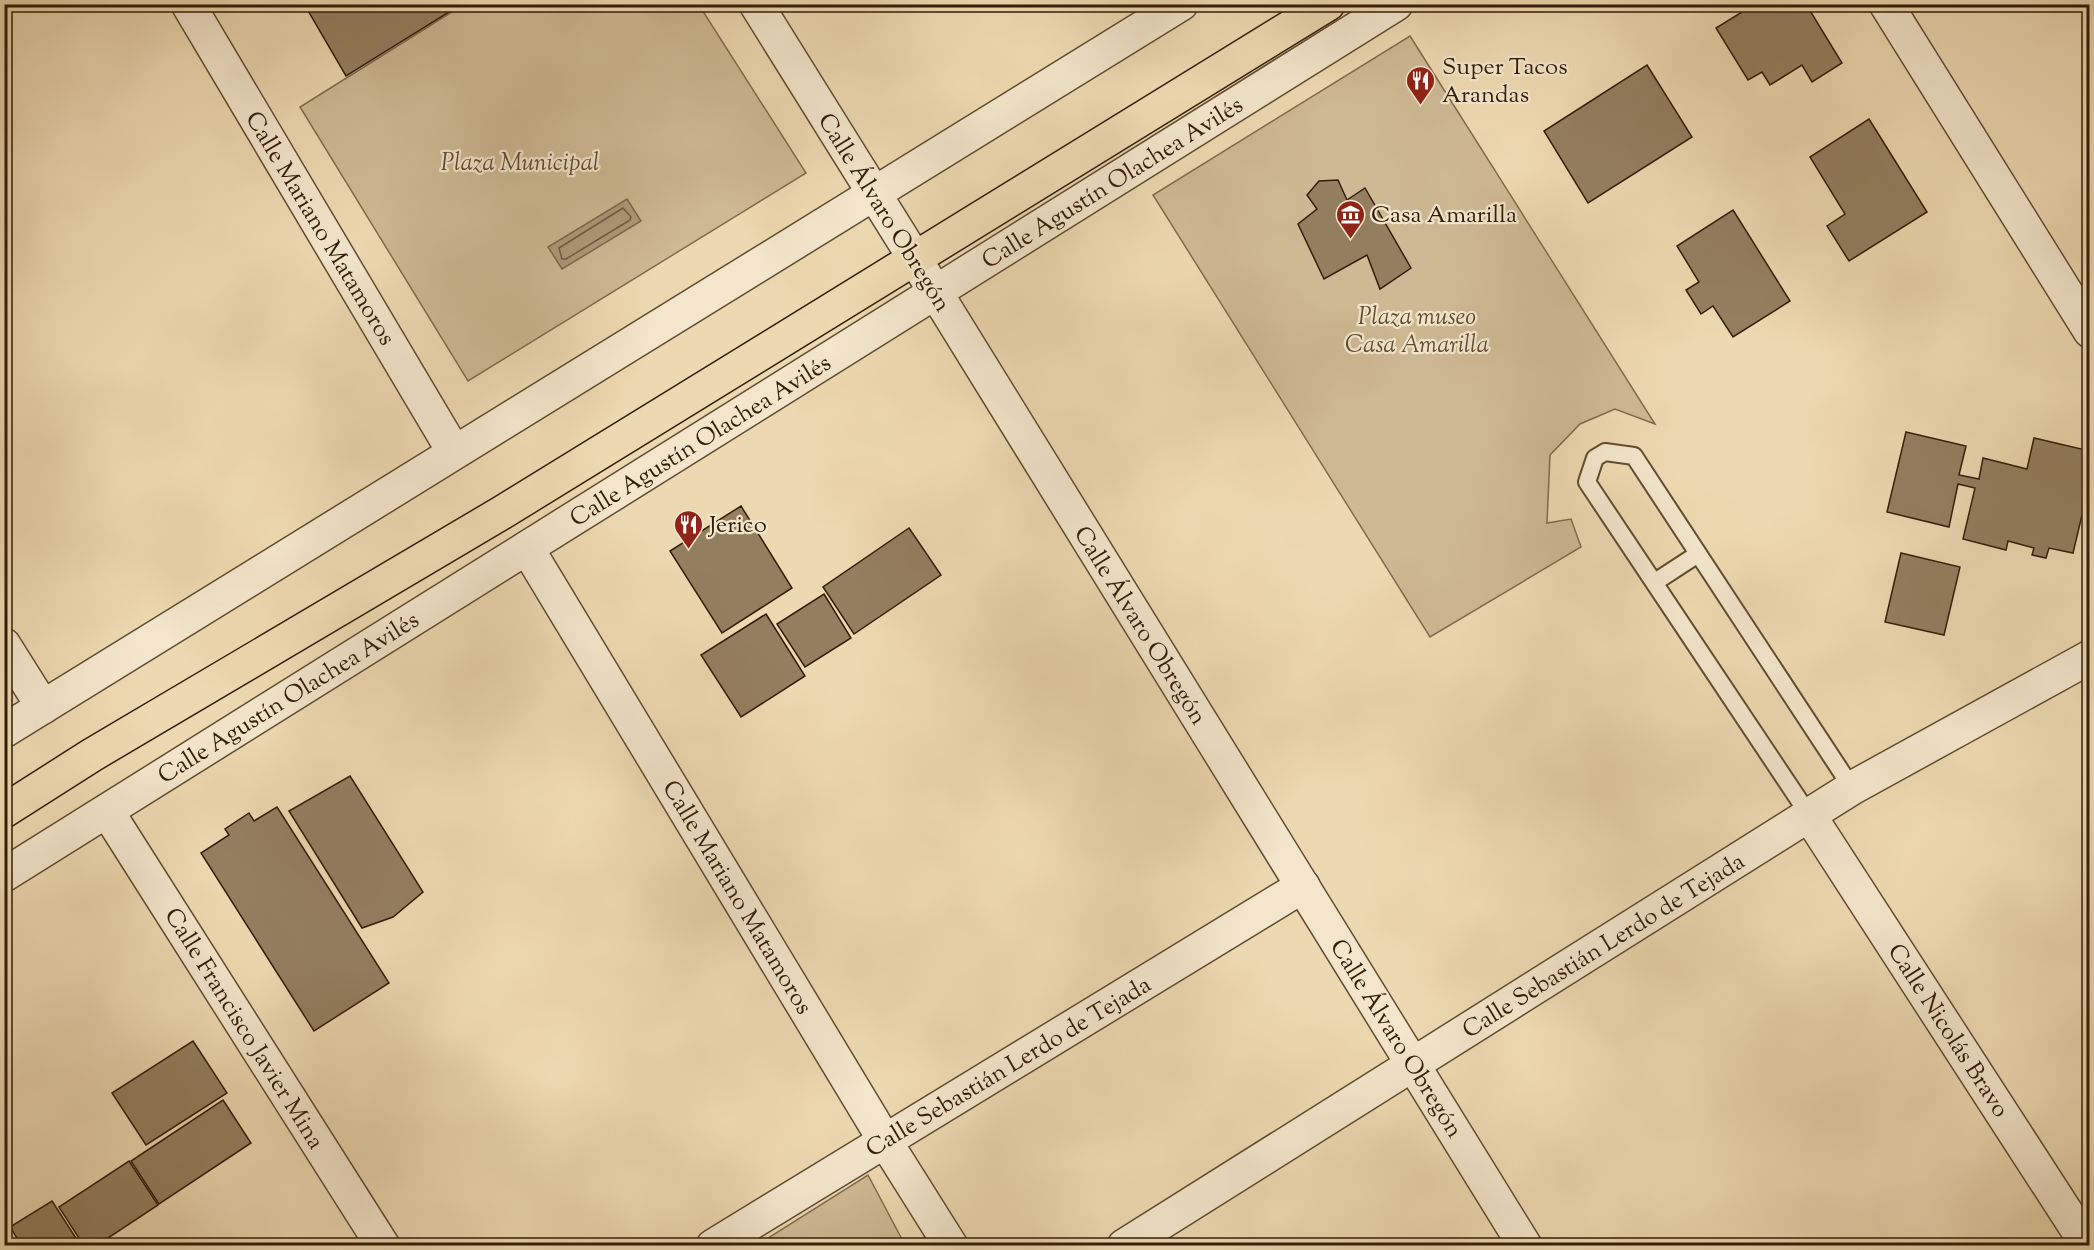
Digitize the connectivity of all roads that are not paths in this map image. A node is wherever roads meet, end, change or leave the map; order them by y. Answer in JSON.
{"nodes":[{"id":1,"x":188,"y":4,"type":"edge"},
{"id":2,"x":756,"y":4,"type":"edge"},
{"id":3,"x":1180,"y":4,"type":"edge"},
{"id":4,"x":1328,"y":4,"type":"edge"},
{"id":5,"x":1396,"y":4,"type":"edge"},
{"id":6,"x":1886,"y":4,"type":"edge"},
{"id":7,"x":873,"y":193,"type":"junction"},
{"id":8,"x":915,"y":259,"type":"junction"},
{"id":9,"x":935,"y":293,"type":"junction"},
{"id":10,"x":2090,"y":331,"type":"edge"},
{"id":11,"x":454,"y":452,"type":"junction"},
{"id":12,"x":527,"y":548,"type":"junction"},
{"id":13,"x":1698,"y":554,"type":"junction"},
{"id":14,"x":1655,"y":582,"type":"junction"},
{"id":15,"x":4,"y":645,"type":"edge"},
{"id":16,"x":2090,"y":657,"type":"edge"},
{"id":17,"x":43,"y":707,"type":"junction"},
{"id":18,"x":4,"y":731,"type":"edge"},
{"id":19,"x":1852,"y":788,"type":"junction"},
{"id":20,"x":107,"y":810,"type":"junction"},
{"id":21,"x":4,"y":811,"type":"edge"},
{"id":22,"x":1809,"y":815,"type":"junction"},
{"id":23,"x":4,"y":875,"type":"edge"},
{"id":24,"x":1303,"y":886,"type":"junction"},
{"id":25,"x":1413,"y":1064,"type":"junction"},
{"id":26,"x":885,"y":1141,"type":"junction"},
{"id":27,"x":383,"y":1245,"type":"edge"},
{"id":28,"x":713,"y":1245,"type":"edge"},
{"id":29,"x":951,"y":1245,"type":"edge"},
{"id":30,"x":1124,"y":1245,"type":"edge"},
{"id":31,"x":1525,"y":1245,"type":"edge"},
{"id":32,"x":2088,"y":1245,"type":"edge"}],
"edges":[{"from":1,"to":11,"type":"street","name":"Calle Mariano Matamoros"},
{"from":2,"to":7,"type":"street","name":"Calle Álvaro Obregón"},
{"from":3,"to":7,"type":"street"},
{"from":4,"to":8,"type":"highway","name":"Calle Agustín Olachea Avilés"},
{"from":5,"to":9,"type":"street","name":"Calle Agustín Olachea Avilés"},
{"from":6,"to":10,"type":"street"},
{"from":7,"to":8,"type":"street","name":"Calle Álvaro Obregón"},
{"from":7,"to":11,"type":"street"},
{"from":8,"to":9,"type":"street","name":"Calle Álvaro Obregón"},
{"from":8,"to":21,"type":"highway","name":"Calle Agustín Olachea Avilés"},
{"from":9,"to":12,"type":"street","name":"Calle Agustín Olachea Avilés"},
{"from":9,"to":24,"type":"street","name":"Calle Álvaro Obregón"},
{"from":11,"to":17,"type":"street"},
{"from":12,"to":20,"type":"street","name":"Calle Agustín Olachea Avilés"},
{"from":12,"to":26,"type":"street","name":"Calle Mariano Matamoros"},
{"from":13,"to":14,"type":"lane"},
{"from":13,"to":14,"type":"lane"},
{"from":13,"to":19,"type":"lane"},
{"from":14,"to":22,"type":"lane"},
{"from":15,"to":17,"type":"street"},
{"from":16,"to":19,"type":"street","name":"Calle Sebastián Lerdo de Tejada"},
{"from":17,"to":18,"type":"street"},
{"from":19,"to":22,"type":"street","name":"Calle Sebastián Lerdo de Tejada"},
{"from":20,"to":23,"type":"street","name":"Calle Agustín Olachea Avilés"},
{"from":20,"to":27,"type":"street","name":"Calle Francisco Javier Mina"},
{"from":22,"to":25,"type":"street","name":"Calle Sebastián Lerdo de Tejada"},
{"from":22,"to":32,"type":"street","name":"Calle Nicolás Bravo"},
{"from":24,"to":25,"type":"street","name":"Calle Álvaro Obregón"},
{"from":24,"to":26,"type":"street","name":"Calle Sebastián Lerdo de Tejada"},
{"from":25,"to":30,"type":"street","name":"Calle Sebastián Lerdo de Tejada"},
{"from":25,"to":31,"type":"street","name":"Calle Álvaro Obregón"},
{"from":26,"to":28,"type":"street","name":"Calle Sebastián Lerdo de Tejada"},
{"from":26,"to":29,"type":"street","name":"Calle Mariano Matamoros"}]}
